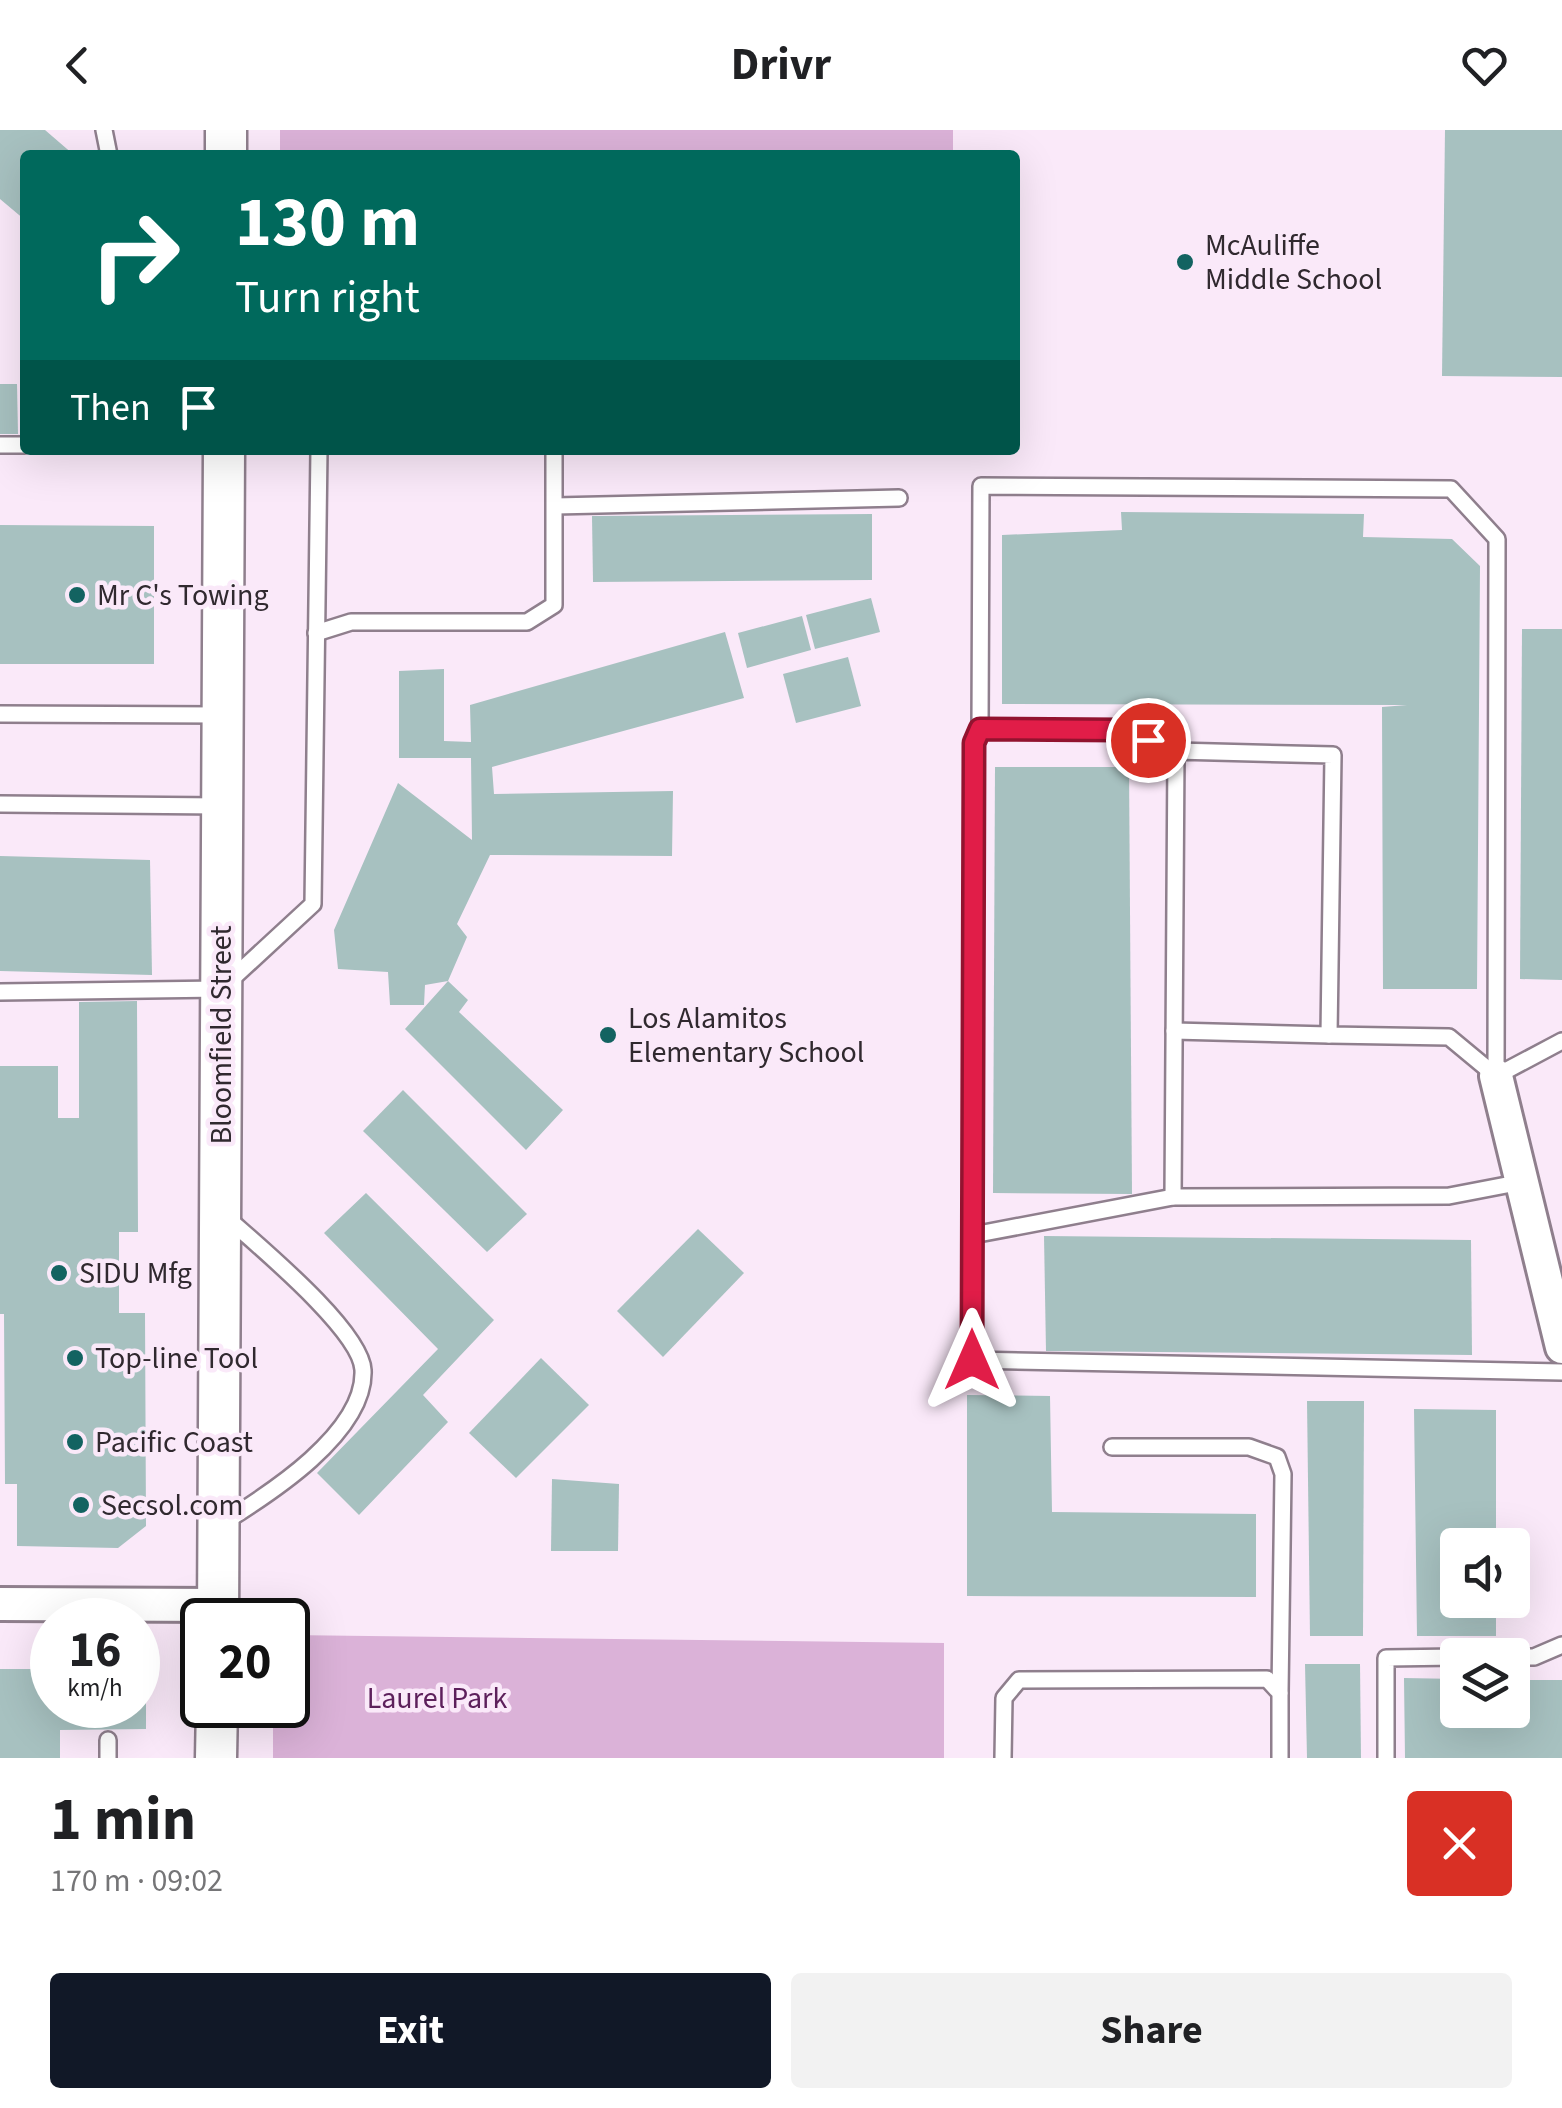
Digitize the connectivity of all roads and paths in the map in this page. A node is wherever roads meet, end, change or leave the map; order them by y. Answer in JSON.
{"nodes":[{"id":1,"x":224,"y":455,"type":"edge"},
{"id":2,"x":319,"y":455,"type":"edge"},
{"id":3,"x":554,"y":455,"type":"edge"},
{"id":4,"x":900,"y":498,"type":"dead end"},
{"id":5,"x":555,"y":506,"type":"junction"},
{"id":6,"x":316,"y":633,"type":"junction"},
{"id":7,"x":0,"y":714,"type":"edge"},
{"id":8,"x":224,"y":715,"type":"junction"},
{"id":9,"x":980,"y":729,"type":"junction"},
{"id":10,"x":1176,"y":750,"type":"junction"},
{"id":11,"x":0,"y":804,"type":"edge"},
{"id":12,"x":222,"y":806,"type":"junction"},
{"id":13,"x":221,"y":988,"type":"junction"},
{"id":14,"x":0,"y":992,"type":"edge"},
{"id":15,"x":1174,"y":1031,"type":"junction"},
{"id":16,"x":1329,"y":1035,"type":"junction"},
{"id":17,"x":1562,"y":1041,"type":"edge"},
{"id":18,"x":1496,"y":1076,"type":"junction"},
{"id":19,"x":1522,"y":1182,"type":"junction"},
{"id":20,"x":1173,"y":1197,"type":"junction"},
{"id":21,"x":220,"y":1212,"type":"junction"},
{"id":22,"x":973,"y":1235,"type":"junction"},
{"id":23,"x":1562,"y":1348,"type":"edge"},
{"id":24,"x":1562,"y":1372,"type":"edge"},
{"id":25,"x":1112,"y":1448,"type":"dead end"},
{"id":26,"x":218,"y":1526,"type":"junction"},
{"id":27,"x":218,"y":1598,"type":"edge"},
{"id":28,"x":0,"y":1604,"type":"edge"},
{"id":29,"x":180,"y":1611,"type":"edge"},
{"id":30,"x":1562,"y":1646,"type":"edge"},
{"id":31,"x":1530,"y":1657,"type":"edge"},
{"id":32,"x":1440,"y":1658,"type":"edge"},
{"id":33,"x":1280,"y":1693,"type":"junction"},
{"id":34,"x":217,"y":1728,"type":"edge"},
{"id":35,"x":108,"y":1740,"type":"dead end"},
{"id":36,"x":108,"y":1758,"type":"edge"},
{"id":37,"x":216,"y":1758,"type":"edge"},
{"id":38,"x":1004,"y":1758,"type":"edge"},
{"id":39,"x":1280,"y":1758,"type":"edge"},
{"id":40,"x":1386,"y":1758,"type":"edge"}],
"edges":[{"from":1,"to":8,"type":"street","name":"Bloomfield Street"},
{"from":2,"to":6,"type":"lane"},
{"from":3,"to":5,"type":"lane"},
{"from":4,"to":5,"type":"lane"},
{"from":5,"to":6,"type":"lane"},
{"from":6,"to":13,"type":"lane"},
{"from":7,"to":8,"type":"lane"},
{"from":8,"to":12,"type":"street","name":"Bloomfield Street"},
{"from":9,"to":10,"type":"lane"},
{"from":9,"to":18,"type":"lane"},
{"from":9,"to":22,"type":"lane"},
{"from":10,"to":15,"type":"lane"},
{"from":10,"to":16,"type":"lane"},
{"from":11,"to":12,"type":"lane"},
{"from":12,"to":13,"type":"street","name":"Bloomfield Street"},
{"from":13,"to":14,"type":"lane"},
{"from":13,"to":21,"type":"street","name":"Bloomfield Street"},
{"from":15,"to":16,"type":"lane"},
{"from":15,"to":20,"type":"lane"},
{"from":16,"to":18,"type":"lane"},
{"from":17,"to":18,"type":"lane"},
{"from":18,"to":19,"type":"street"},
{"from":19,"to":20,"type":"lane"},
{"from":19,"to":23,"type":"street"},
{"from":20,"to":22,"type":"lane"},
{"from":21,"to":26,"type":"street","name":"Bloomfield Street"},
{"from":21,"to":26,"type":"lane"},
{"from":22,"to":24,"type":"lane"},
{"from":25,"to":33,"type":"lane"},
{"from":26,"to":27,"type":"street","name":"Bloomfield Street"},
{"from":28,"to":29,"type":"street"},
{"from":30,"to":31,"type":"lane"},
{"from":32,"to":40,"type":"lane"},
{"from":33,"to":38,"type":"lane"},
{"from":33,"to":39,"type":"lane"},
{"from":34,"to":37,"type":"street"},
{"from":35,"to":36,"type":"lane"}]}
